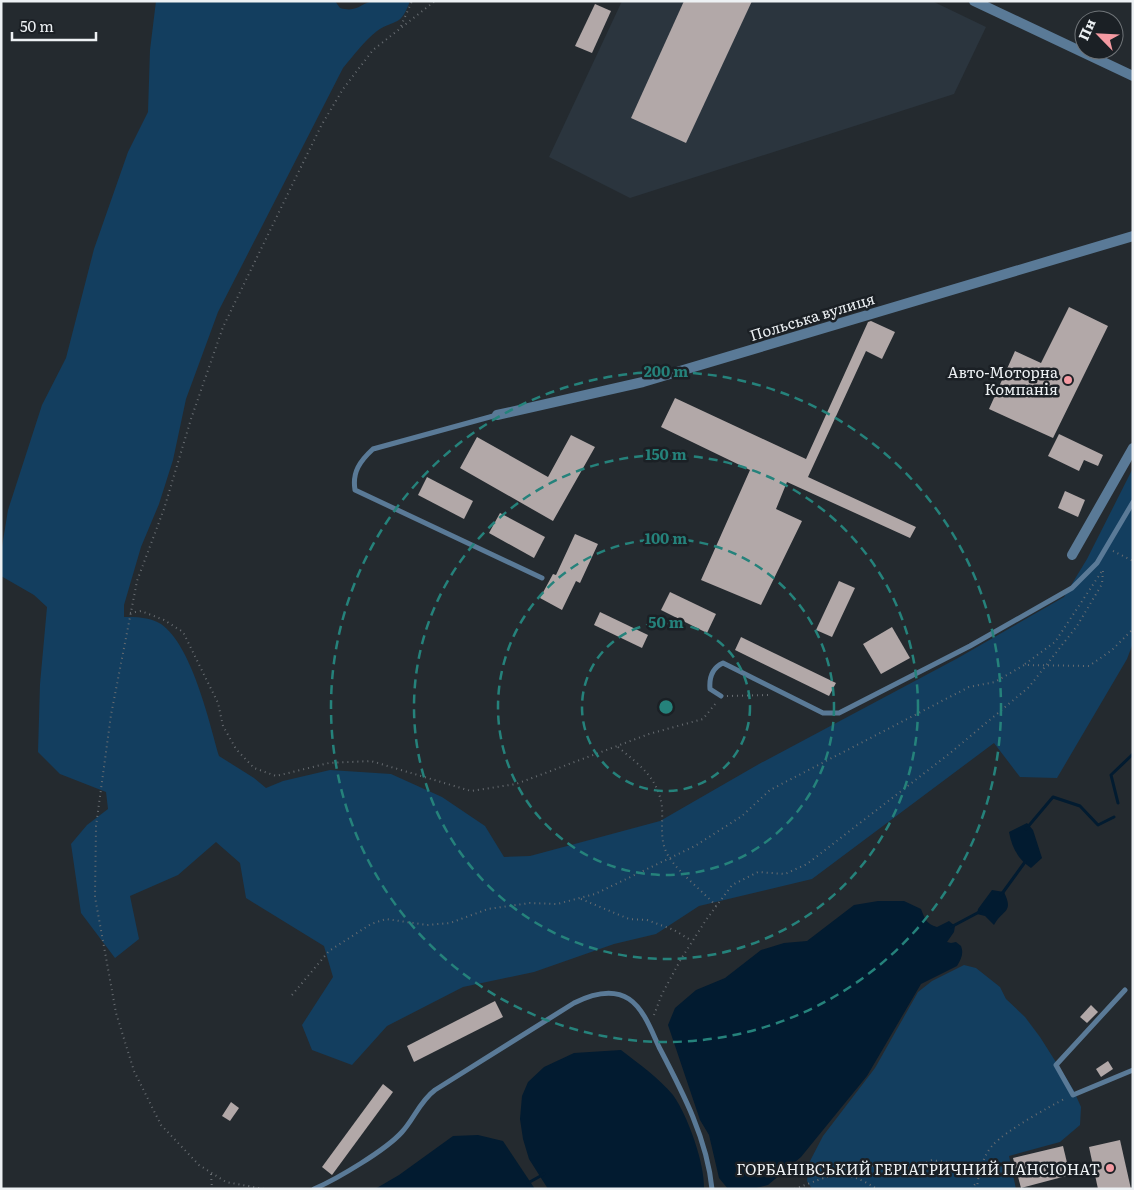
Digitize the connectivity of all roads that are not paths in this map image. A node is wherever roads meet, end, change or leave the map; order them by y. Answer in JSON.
{"nodes":[{"id":1,"x":974,"y":1,"type":"edge"},
{"id":2,"x":1133,"y":76,"type":"edge"},
{"id":3,"x":1133,"y":236,"type":"edge"},
{"id":4,"x":497,"y":415,"type":"joint"},
{"id":5,"x":1133,"y":448,"type":"edge"},
{"id":6,"x":1133,"y":502,"type":"edge"},
{"id":7,"x":1072,"y":555,"type":"dead end"},
{"id":8,"x":542,"y":578,"type":"dead end"},
{"id":9,"x":721,"y":696,"type":"road end"},
{"id":10,"x":1126,"y":990,"type":"dead end"},
{"id":11,"x":1133,"y":1070,"type":"edge"},
{"id":12,"x":314,"y":1189,"type":"edge"},
{"id":13,"x":712,"y":1189,"type":"edge"}],
"edges":[{"from":1,"to":2,"type":"street"},
{"from":3,"to":4,"type":"street","name":"Польська вулиця"},
{"from":4,"to":8,"type":"lane"},
{"from":5,"to":7,"type":"street"},
{"from":6,"to":9,"type":"lane"},
{"from":10,"to":11,"type":"lane"},
{"from":12,"to":13,"type":"lane"}]}
